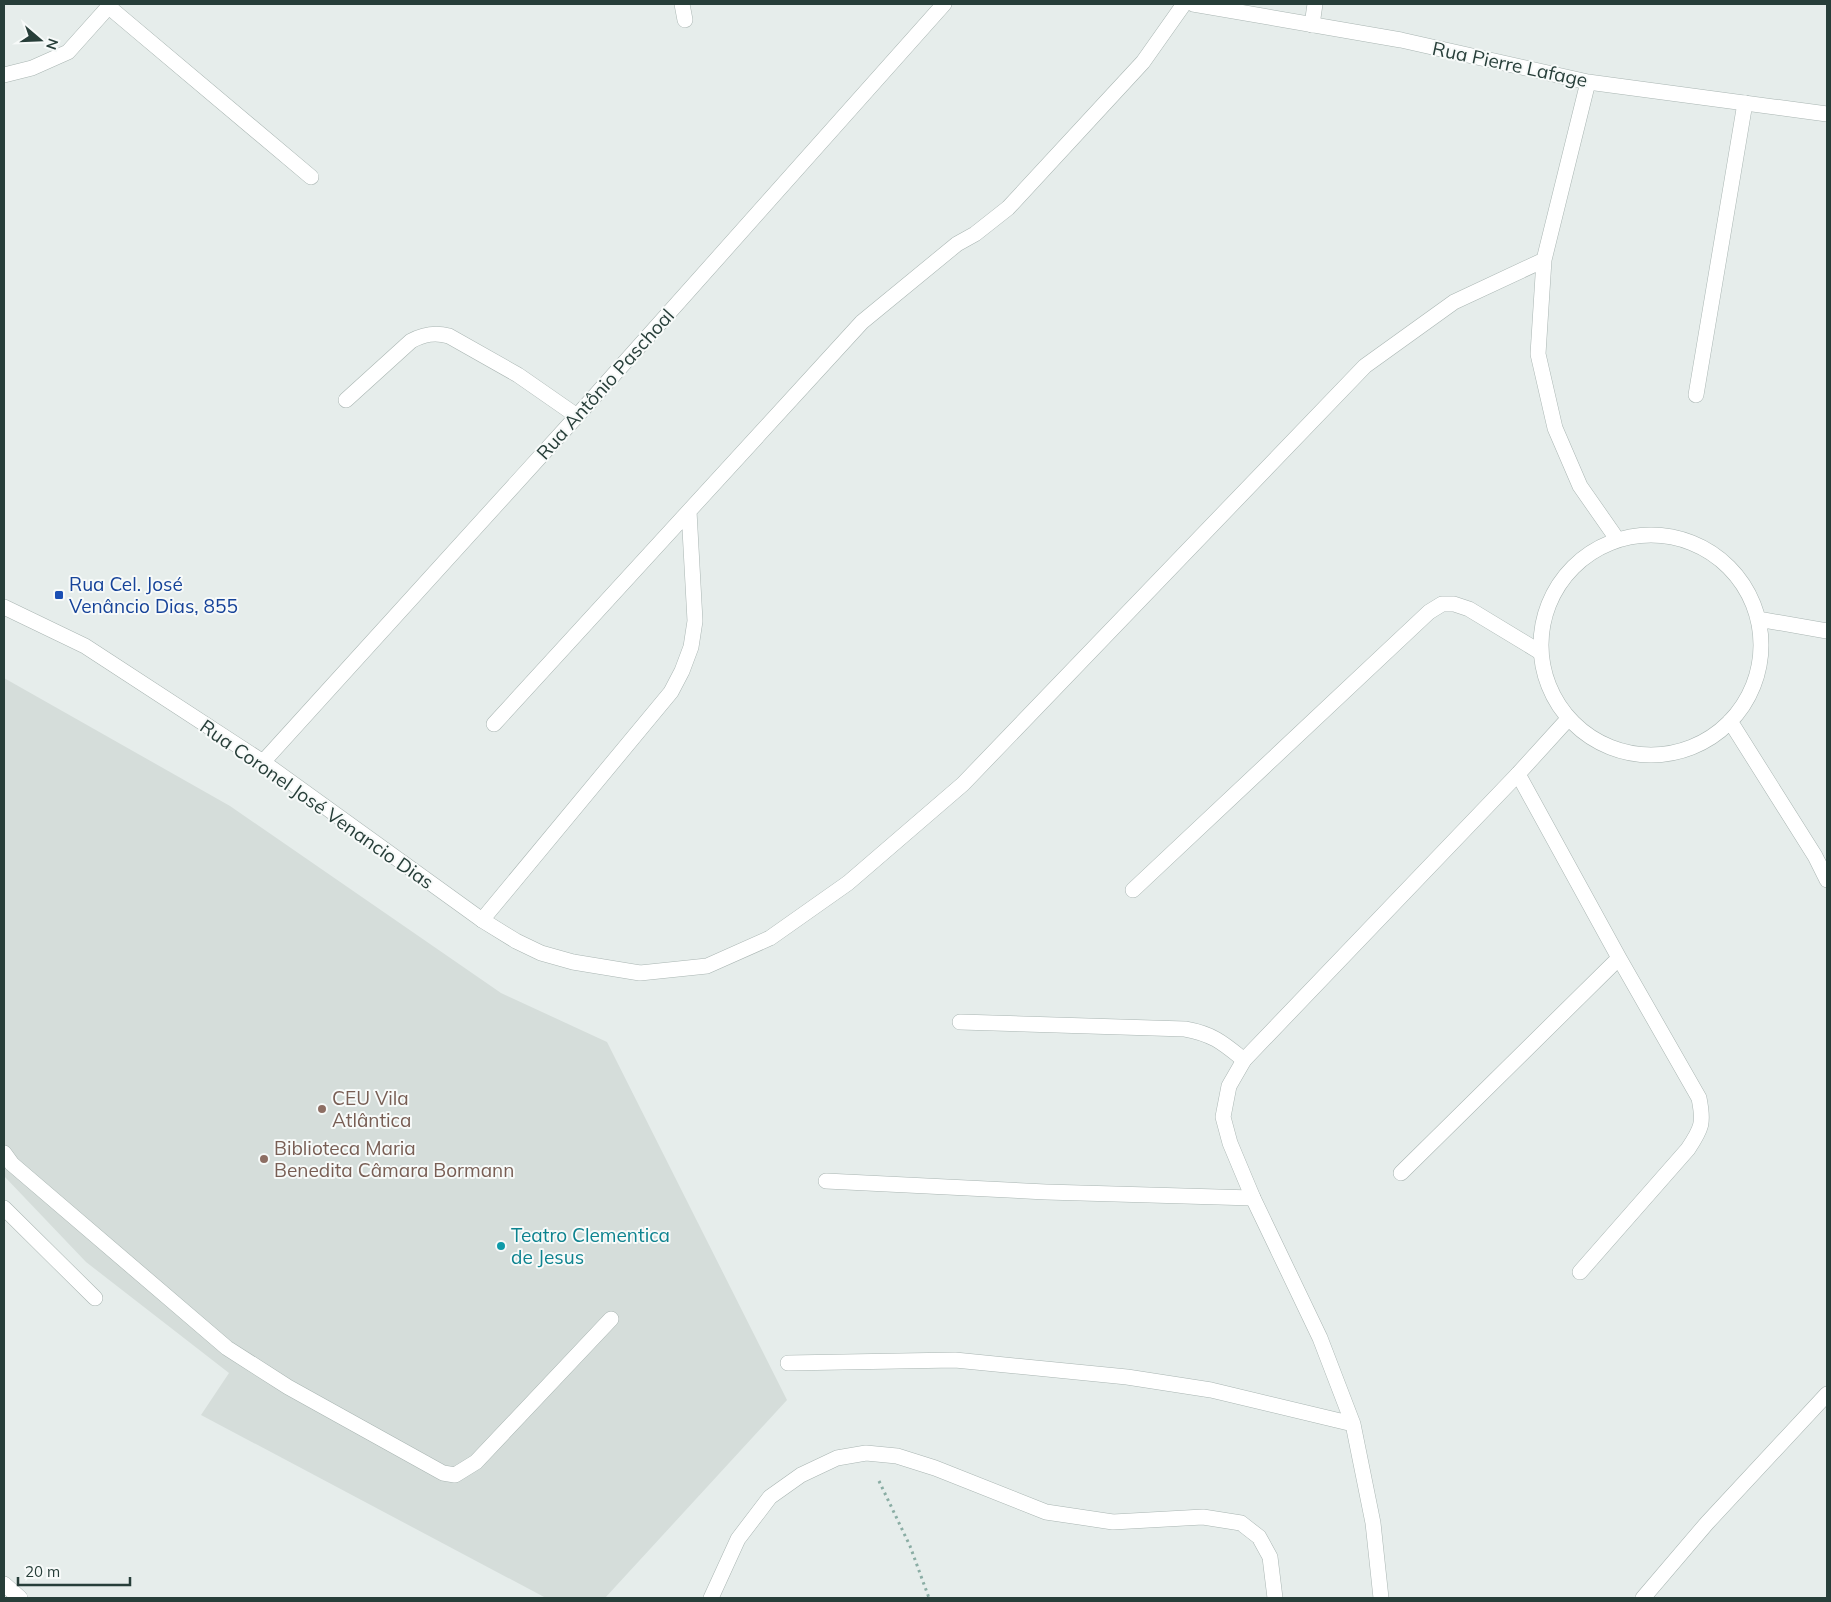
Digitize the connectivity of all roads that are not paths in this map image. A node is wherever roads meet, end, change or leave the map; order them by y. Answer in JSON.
{"nodes":[{"id":1,"x":682,"y":4,"type":"edge"},
{"id":2,"x":944,"y":4,"type":"edge"},
{"id":3,"x":1184,"y":4,"type":"edge"},
{"id":4,"x":1193,"y":4,"type":"edge"},
{"id":5,"x":1315,"y":4,"type":"edge"},
{"id":6,"x":110,"y":5,"type":"edge"},
{"id":7,"x":685,"y":20,"type":"dead end"},
{"id":8,"x":1312,"y":25,"type":"junction"},
{"id":9,"x":4,"y":74,"type":"edge"},
{"id":10,"x":1588,"y":82,"type":"junction"},
{"id":11,"x":1745,"y":103,"type":"junction"},
{"id":12,"x":1827,"y":114,"type":"edge"},
{"id":13,"x":311,"y":177,"type":"dead end"},
{"id":14,"x":1544,"y":260,"type":"junction"},
{"id":15,"x":1696,"y":395,"type":"dead end"},
{"id":16,"x":346,"y":400,"type":"dead end"},
{"id":17,"x":577,"y":416,"type":"junction"},
{"id":18,"x":689,"y":511,"type":"junction"},
{"id":19,"x":1617,"y":539,"type":"junction"},
{"id":20,"x":4,"y":607,"type":"edge"},
{"id":21,"x":1758,"y":619,"type":"junction"},
{"id":22,"x":1827,"y":631,"type":"edge"},
{"id":23,"x":1540,"y":652,"type":"junction"},
{"id":24,"x":1568,"y":719,"type":"junction"},
{"id":25,"x":1730,"y":721,"type":"junction"},
{"id":26,"x":494,"y":724,"type":"dead end"},
{"id":27,"x":263,"y":762,"type":"junction"},
{"id":28,"x":1518,"y":774,"type":"junction"},
{"id":29,"x":1821,"y":855,"type":"edge"},
{"id":30,"x":1827,"y":880,"type":"edge"},
{"id":31,"x":1133,"y":890,"type":"dead end"},
{"id":32,"x":482,"y":920,"type":"junction"},
{"id":33,"x":1619,"y":958,"type":"junction"},
{"id":34,"x":960,"y":1022,"type":"dead end"},
{"id":35,"x":1244,"y":1060,"type":"junction"},
{"id":36,"x":4,"y":1153,"type":"edge"},
{"id":37,"x":1401,"y":1173,"type":"dead end"},
{"id":38,"x":826,"y":1181,"type":"dead end"},
{"id":39,"x":1253,"y":1198,"type":"junction"},
{"id":40,"x":4,"y":1208,"type":"edge"},
{"id":41,"x":1580,"y":1272,"type":"dead end"},
{"id":42,"x":95,"y":1298,"type":"dead end"},
{"id":43,"x":611,"y":1319,"type":"dead end"},
{"id":44,"x":788,"y":1363,"type":"dead end"},
{"id":45,"x":1827,"y":1394,"type":"edge"},
{"id":46,"x":1353,"y":1424,"type":"junction"},
{"id":47,"x":4,"y":1584,"type":"edge"},
{"id":48,"x":20,"y":1598,"type":"edge"},
{"id":49,"x":711,"y":1598,"type":"edge"},
{"id":50,"x":1275,"y":1598,"type":"edge"},
{"id":51,"x":1381,"y":1598,"type":"edge"},
{"id":52,"x":1643,"y":1598,"type":"edge"}],
"edges":[{"from":1,"to":7,"type":"street"},
{"from":2,"to":17,"type":"street","name":"Rua Antônio Paschoal"},
{"from":3,"to":18,"type":"street"},
{"from":4,"to":8,"type":"street","name":"Rua Pierre Lafage"},
{"from":5,"to":8,"type":"street"},
{"from":6,"to":9,"type":"street"},
{"from":6,"to":13,"type":"street"},
{"from":8,"to":10,"type":"street","name":"Rua Pierre Lafage"},
{"from":10,"to":11,"type":"street","name":"Rua Pierre Lafage"},
{"from":10,"to":14,"type":"street"},
{"from":11,"to":12,"type":"street","name":"Rua Pierre Lafage"},
{"from":11,"to":15,"type":"street"},
{"from":14,"to":19,"type":"street"},
{"from":14,"to":32,"type":"street","name":"Rua Coronel José Venancio Dias"},
{"from":16,"to":17,"type":"street"},
{"from":17,"to":27,"type":"street","name":"Rua Antônio Paschoal"},
{"from":18,"to":26,"type":"street"},
{"from":18,"to":32,"type":"street"},
{"from":19,"to":21,"type":"street"},
{"from":19,"to":23,"type":"street"},
{"from":20,"to":27,"type":"street","name":"Rua Coronel José Venancio Dias"},
{"from":21,"to":22,"type":"street"},
{"from":21,"to":25,"type":"street"},
{"from":23,"to":24,"type":"street"},
{"from":23,"to":31,"type":"street"},
{"from":24,"to":25,"type":"street"},
{"from":24,"to":28,"type":"street"},
{"from":25,"to":29,"type":"street"},
{"from":27,"to":32,"type":"street","name":"Rua Coronel José Venancio Dias"},
{"from":28,"to":33,"type":"street"},
{"from":28,"to":35,"type":"street"},
{"from":29,"to":30,"type":"street"},
{"from":33,"to":37,"type":"street"},
{"from":33,"to":41,"type":"street"},
{"from":34,"to":35,"type":"street"},
{"from":35,"to":39,"type":"street"},
{"from":36,"to":43,"type":"street"},
{"from":38,"to":39,"type":"street"},
{"from":39,"to":46,"type":"street"},
{"from":40,"to":42,"type":"street"},
{"from":44,"to":46,"type":"street"},
{"from":45,"to":52,"type":"street"},
{"from":46,"to":51,"type":"street"},
{"from":47,"to":48,"type":"street"},
{"from":49,"to":50,"type":"street"}]}
